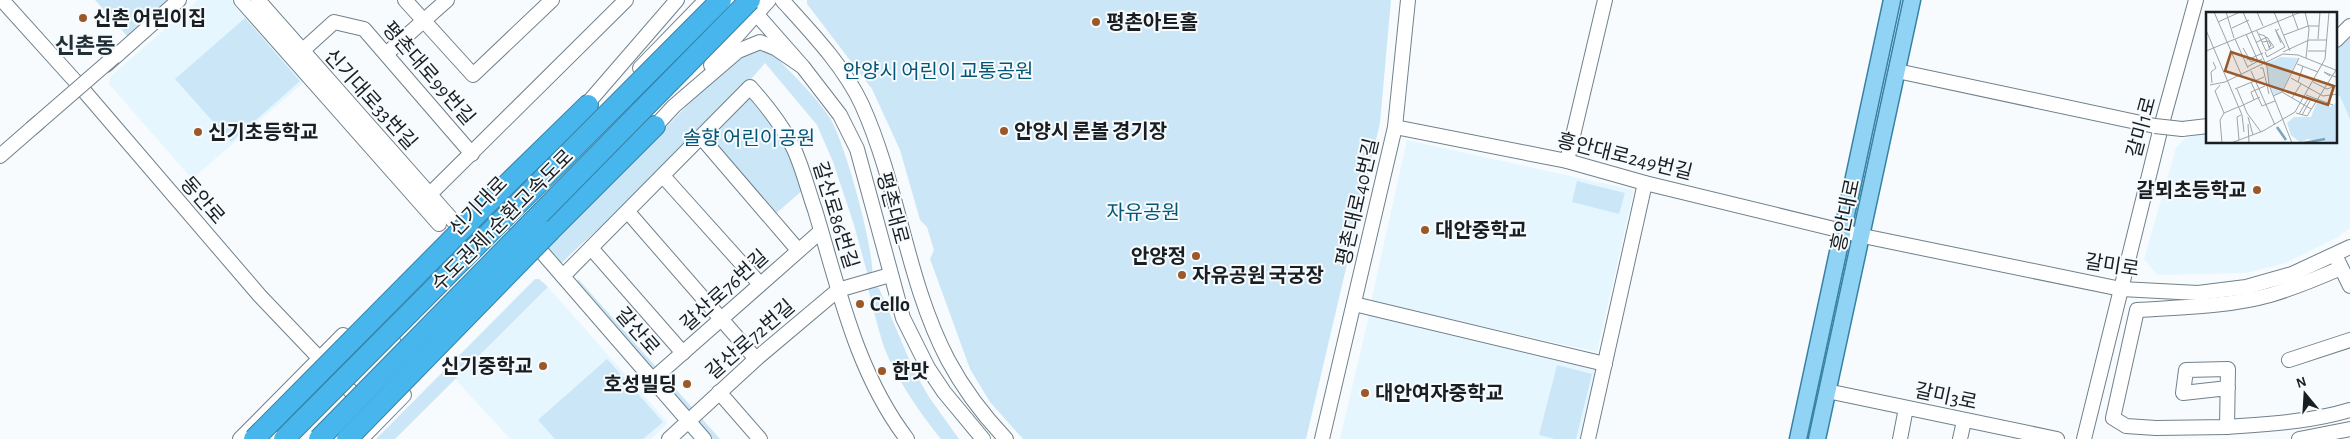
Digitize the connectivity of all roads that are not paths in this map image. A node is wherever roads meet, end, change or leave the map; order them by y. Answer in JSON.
{"nodes":[{"id":1,"x":2,"y":0,"type":"edge"},
{"id":2,"x":179,"y":0,"type":"edge"},
{"id":3,"x":241,"y":0,"type":"edge"},
{"id":4,"x":405,"y":0,"type":"edge"},
{"id":5,"x":447,"y":0,"type":"edge"},
{"id":6,"x":552,"y":0,"type":"edge"},
{"id":7,"x":677,"y":0,"type":"edge"},
{"id":8,"x":705,"y":0,"type":"edge"},
{"id":9,"x":721,"y":0,"type":"edge"},
{"id":10,"x":730,"y":0,"type":"edge"},
{"id":11,"x":744,"y":0,"type":"edge"},
{"id":12,"x":769,"y":0,"type":"edge"},
{"id":13,"x":782,"y":0,"type":"edge"},
{"id":14,"x":1408,"y":0,"type":"edge"},
{"id":15,"x":1605,"y":0,"type":"edge"},
{"id":16,"x":1892,"y":0,"type":"edge"},
{"id":17,"x":1912,"y":0,"type":"edge"},
{"id":18,"x":2196,"y":0,"type":"edge"},
{"id":19,"x":263,"y":2,"type":"edge"},
{"id":20,"x":618,"y":3,"type":"edge"},
{"id":21,"x":753,"y":7,"type":"edge"},
{"id":22,"x":422,"y":21,"type":"junction"},
{"id":23,"x":2350,"y":26,"type":"edge"},
{"id":24,"x":2338,"y":38,"type":"edge"},
{"id":25,"x":302,"y":51,"type":"junction"},
{"id":26,"x":386,"y":54,"type":"junction"},
{"id":27,"x":114,"y":57,"type":"junction"},
{"id":28,"x":803,"y":67,"type":"junction"},
{"id":29,"x":1897,"y":71,"type":"junction"},
{"id":30,"x":91,"y":79,"type":"dead end"},
{"id":31,"x":66,"y":98,"type":"dead end"},
{"id":32,"x":588,"y":105,"type":"junction"},
{"id":33,"x":674,"y":106,"type":"junction"},
{"id":34,"x":656,"y":126,"type":"junction"},
{"id":35,"x":2206,"y":126,"type":"edge"},
{"id":36,"x":1395,"y":127,"type":"junction"},
{"id":37,"x":31,"y":129,"type":"junction"},
{"id":38,"x":701,"y":137,"type":"junction"},
{"id":39,"x":472,"y":154,"type":"junction"},
{"id":40,"x":0,"y":156,"type":"edge"},
{"id":41,"x":1567,"y":161,"type":"junction"},
{"id":42,"x":1856,"y":168,"type":"junction"},
{"id":43,"x":1876,"y":172,"type":"junction"},
{"id":44,"x":663,"y":176,"type":"junction"},
{"id":45,"x":1645,"y":183,"type":"junction"},
{"id":46,"x":429,"y":195,"type":"junction"},
{"id":47,"x":628,"y":212,"type":"junction"},
{"id":48,"x":455,"y":222,"type":"junction"},
{"id":49,"x":439,"y":224,"type":"dead end"},
{"id":50,"x":821,"y":231,"type":"junction"},
{"id":51,"x":1842,"y":231,"type":"junction"},
{"id":52,"x":1863,"y":236,"type":"junction"},
{"id":53,"x":591,"y":248,"type":"junction"},
{"id":54,"x":540,"y":250,"type":"junction"},
{"id":55,"x":798,"y":250,"type":"junction"},
{"id":56,"x":2342,"y":250,"type":"edge"},
{"id":57,"x":2346,"y":266,"type":"edge"},
{"id":58,"x":564,"y":275,"type":"junction"},
{"id":59,"x":890,"y":275,"type":"junction"},
{"id":60,"x":760,"y":284,"type":"junction"},
{"id":61,"x":2350,"y":286,"type":"edge"},
{"id":62,"x":2121,"y":289,"type":"junction"},
{"id":63,"x":838,"y":290,"type":"junction"},
{"id":64,"x":1354,"y":304,"type":"junction"},
{"id":65,"x":721,"y":320,"type":"junction"},
{"id":66,"x":2350,"y":340,"type":"edge"},
{"id":67,"x":683,"y":353,"type":"junction"},
{"id":68,"x":319,"y":359,"type":"junction"},
{"id":69,"x":756,"y":359,"type":"junction"},
{"id":70,"x":2289,"y":360,"type":"dead end"},
{"id":71,"x":1605,"y":364,"type":"junction"},
{"id":72,"x":337,"y":378,"type":"junction"},
{"id":73,"x":655,"y":378,"type":"junction"},
{"id":74,"x":2228,"y":388,"type":"dead end"},
{"id":75,"x":1827,"y":391,"type":"junction"},
{"id":76,"x":719,"y":392,"type":"junction"},
{"id":77,"x":353,"y":393,"type":"junction"},
{"id":78,"x":1906,"y":408,"type":"junction"},
{"id":79,"x":2350,"y":410,"type":"edge"},
{"id":80,"x":691,"y":418,"type":"junction"},
{"id":81,"x":379,"y":421,"type":"junction"},
{"id":82,"x":1964,"y":421,"type":"junction"},
{"id":83,"x":2350,"y":425,"type":"edge"},
{"id":84,"x":2227,"y":427,"type":"junction"},
{"id":85,"x":2350,"y":429,"type":"edge"},
{"id":86,"x":2021,"y":436,"type":"edge"},
{"id":87,"x":2317,"y":436,"type":"junction"},
{"id":88,"x":240,"y":439,"type":"edge"},
{"id":89,"x":254,"y":439,"type":"edge"},
{"id":90,"x":278,"y":439,"type":"edge"},
{"id":91,"x":284,"y":439,"type":"edge"},
{"id":92,"x":308,"y":439,"type":"edge"},
{"id":93,"x":319,"y":439,"type":"edge"},
{"id":94,"x":347,"y":439,"type":"edge"},
{"id":95,"x":361,"y":439,"type":"edge"},
{"id":96,"x":670,"y":439,"type":"edge"},
{"id":97,"x":704,"y":439,"type":"edge"},
{"id":98,"x":712,"y":439,"type":"edge"},
{"id":99,"x":760,"y":439,"type":"edge"},
{"id":100,"x":907,"y":439,"type":"edge"},
{"id":101,"x":983,"y":439,"type":"edge"},
{"id":102,"x":1006,"y":439,"type":"edge"},
{"id":103,"x":1322,"y":439,"type":"edge"},
{"id":104,"x":1588,"y":439,"type":"edge"},
{"id":105,"x":1798,"y":439,"type":"edge"},
{"id":106,"x":1817,"y":439,"type":"edge"},
{"id":107,"x":1900,"y":439,"type":"edge"},
{"id":108,"x":1960,"y":439,"type":"edge"},
{"id":109,"x":2057,"y":439,"type":"edge"},
{"id":110,"x":2084,"y":439,"type":"edge"},
{"id":111,"x":2299,"y":439,"type":"edge"}],
"edges":[{"from":1,"to":68,"type":"street","name":"동안로"},
{"from":2,"to":27,"type":"street"},
{"from":3,"to":49,"type":"street"},
{"from":4,"to":22,"type":"street"},
{"from":5,"to":22,"type":"street"},
{"from":6,"to":22,"type":"street"},
{"from":7,"to":32,"type":"street"},
{"from":8,"to":32,"type":"street"},
{"from":8,"to":72,"type":"street","name":"신기대로"},
{"from":9,"to":91,"type":"highway","name":"수도권제1순환고속도로","bridge":true},
{"from":10,"to":77,"type":"street","name":"신기대로"},
{"from":11,"to":21,"type":"street","name":"평촌대로"},
{"from":12,"to":21,"type":"street"},
{"from":13,"to":102,"type":"street","name":"평촌대로"},
{"from":14,"to":36,"type":"street","name":"평촌대로40번길"},
{"from":15,"to":41,"type":"street"},
{"from":16,"to":42,"type":"main road","name":"흥안대로"},
{"from":17,"to":29,"type":"main road","name":"흥안대로"},
{"from":18,"to":62,"type":"street","name":"갈미1로"},
{"from":19,"to":25,"type":"street","name":"신기대로33번길"},
{"from":20,"to":39,"type":"street","name":"평촌대로99번길"},
{"from":21,"to":28,"type":"street","name":"평촌대로"},
{"from":21,"to":33,"type":"street"},
{"from":21,"to":93,"type":"highway","name":"수도권제1순환고속도로","bridge":true},
{"from":22,"to":26,"type":"street"},
{"from":23,"to":24,"type":"street"},
{"from":25,"to":26,"type":"street","name":"평촌대로99번길"},
{"from":25,"to":46,"type":"street","name":"신기대로33번길"},
{"from":26,"to":39,"type":"street","name":"평촌대로99번길"},
{"from":27,"to":30,"type":"street"},
{"from":27,"to":37,"type":"street","bridge":true},
{"from":28,"to":33,"type":"street"},
{"from":28,"to":59,"type":"street","name":"평촌대로"},
{"from":29,"to":35,"type":"street","bridge":true},
{"from":29,"to":43,"type":"main road","name":"흥안대로"},
{"from":31,"to":37,"type":"street"},
{"from":32,"to":48,"type":"street"},
{"from":32,"to":89,"type":"highway","bridge":true},
{"from":33,"to":34,"type":"street"},
{"from":34,"to":54,"type":"street"},
{"from":34,"to":94,"type":"highway","bridge":true},
{"from":36,"to":41,"type":"street","name":"흥안대로249번길"},
{"from":36,"to":64,"type":"street","name":"평촌대로40번길"},
{"from":37,"to":40,"type":"street"},
{"from":38,"to":44,"type":"street","name":"갈산로86번길"},
{"from":38,"to":50,"type":"street","name":"갈산로86번길"},
{"from":38,"to":55,"type":"street"},
{"from":39,"to":46,"type":"street","name":"평촌대로99번길"},
{"from":41,"to":45,"type":"street","name":"흥안대로249번길"},
{"from":42,"to":43,"type":"main road"},
{"from":42,"to":51,"type":"main road","name":"흥안대로"},
{"from":43,"to":52,"type":"main road","name":"흥안대로"},
{"from":44,"to":47,"type":"street","name":"갈산로86번길"},
{"from":44,"to":60,"type":"street"},
{"from":45,"to":51,"type":"street","name":"흥안대로249번길"},
{"from":45,"to":71,"type":"street"},
{"from":46,"to":48,"type":"street","name":"신기대로33번길"},
{"from":47,"to":53,"type":"street","name":"갈산로86번길"},
{"from":47,"to":65,"type":"street"},
{"from":48,"to":68,"type":"street"},
{"from":50,"to":55,"type":"street","name":"갈산로76번길"},
{"from":50,"to":63,"type":"street","name":"갈산로86번길"},
{"from":51,"to":52,"type":"street","name":"흥안대로249번길"},
{"from":51,"to":105,"type":"main road","name":"흥안대로"},
{"from":52,"to":62,"type":"street","name":"갈미로"},
{"from":52,"to":75,"type":"main road","name":"흥안대로"},
{"from":53,"to":58,"type":"street","name":"갈산로86번길"},
{"from":53,"to":67,"type":"street"},
{"from":54,"to":58,"type":"street","name":"갈산로"},
{"from":54,"to":81,"type":"street"},
{"from":55,"to":60,"type":"street","name":"갈산로76번길"},
{"from":56,"to":57,"type":"street"},
{"from":56,"to":62,"type":"street","name":"갈미로"},
{"from":57,"to":61,"type":"street"},
{"from":57,"to":84,"type":"street"},
{"from":58,"to":73,"type":"street","name":"갈산로"},
{"from":59,"to":63,"type":"street"},
{"from":59,"to":101,"type":"street","name":"평촌대로"},
{"from":60,"to":65,"type":"street","name":"갈산로76번길"},
{"from":62,"to":110,"type":"street","name":"갈미1로"},
{"from":63,"to":69,"type":"street","name":"갈산로72번길"},
{"from":63,"to":100,"type":"street","name":"갈산로86번길"},
{"from":64,"to":71,"type":"street"},
{"from":64,"to":103,"type":"street","name":"평촌대로40번길"},
{"from":65,"to":67,"type":"street","name":"갈산로76번길"},
{"from":65,"to":69,"type":"street"},
{"from":66,"to":70,"type":"street"},
{"from":67,"to":73,"type":"street","name":"갈산로76번길"},
{"from":68,"to":72,"type":"street","name":"동안로"},
{"from":68,"to":88,"type":"street"},
{"from":69,"to":76,"type":"street","name":"갈산로72번길"},
{"from":71,"to":104,"type":"street"},
{"from":72,"to":77,"type":"street","name":"동안로"},
{"from":72,"to":90,"type":"street","name":"신기대로"},
{"from":73,"to":80,"type":"street","name":"갈산로"},
{"from":74,"to":84,"type":"street"},
{"from":75,"to":78,"type":"street","name":"갈미3로"},
{"from":75,"to":106,"type":"main road","name":"흥안대로"},
{"from":76,"to":80,"type":"street","name":"갈산로72번길"},
{"from":76,"to":99,"type":"street"},
{"from":77,"to":81,"type":"street","name":"동안로"},
{"from":77,"to":92,"type":"street","name":"신기대로"},
{"from":78,"to":82,"type":"street","name":"갈미3로"},
{"from":78,"to":107,"type":"street"},
{"from":79,"to":84,"type":"street"},
{"from":80,"to":96,"type":"street","name":"갈산로72번길"},
{"from":80,"to":97,"type":"street","name":"갈산로"},
{"from":80,"to":98,"type":"street"},
{"from":81,"to":95,"type":"street"},
{"from":82,"to":86,"type":"street","name":"갈미3로"},
{"from":82,"to":108,"type":"street"},
{"from":83,"to":87,"type":"street"},
{"from":85,"to":87,"type":"street"},
{"from":86,"to":109,"type":"street","name":"갈미3로"},
{"from":87,"to":111,"type":"street"}]}
